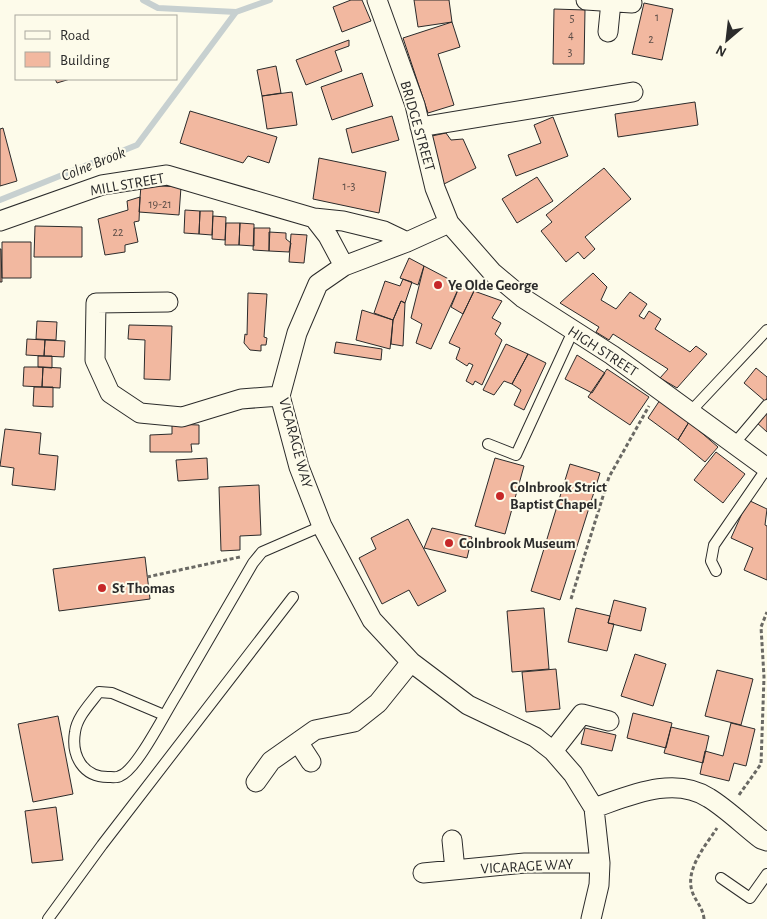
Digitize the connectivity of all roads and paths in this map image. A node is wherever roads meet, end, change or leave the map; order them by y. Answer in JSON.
{"nodes":[{"id":1,"x":378,"y":0,"type":"edge"},
{"id":2,"x":586,"y":0,"type":"edge"},
{"id":3,"x":611,"y":2,"type":"junction"},
{"id":4,"x":632,"y":3,"type":"dead end"},
{"id":5,"x":608,"y":32,"type":"dead end"},
{"id":6,"x":633,"y":92,"type":"dead end"},
{"id":7,"x":420,"y":126,"type":"junction"},
{"id":8,"x":314,"y":218,"type":"junction"},
{"id":9,"x":0,"y":221,"type":"edge"},
{"id":10,"x":449,"y":223,"type":"junction"},
{"id":11,"x":407,"y":242,"type":"junction"},
{"id":12,"x":344,"y":266,"type":"junction"},
{"id":13,"x":168,"y":302,"type":"dead end"},
{"id":14,"x":767,"y":330,"type":"edge"},
{"id":15,"x":573,"y":331,"type":"junction"},
{"id":16,"x":657,"y":387,"type":"junction"},
{"id":17,"x":280,"y":396,"type":"junction"},
{"id":18,"x":767,"y":405,"type":"edge"},
{"id":19,"x":691,"y":411,"type":"junction"},
{"id":20,"x":488,"y":444,"type":"dead end"},
{"id":21,"x":734,"y":444,"type":"junction"},
{"id":22,"x":767,"y":468,"type":"edge"},
{"id":23,"x":322,"y":526,"type":"junction"},
{"id":24,"x":262,"y":552,"type":"junction"},
{"id":25,"x":716,"y":572,"type":"dead end"},
{"id":26,"x":148,"y":577,"type":"dead end"},
{"id":27,"x":293,"y":597,"type":"dead end"},
{"id":28,"x":571,"y":600,"type":"dead end"},
{"id":29,"x":767,"y":612,"type":"edge"},
{"id":30,"x":411,"y":662,"type":"junction"},
{"id":31,"x":164,"y":715,"type":"junction"},
{"id":32,"x":609,"y":721,"type":"dead end"},
{"id":33,"x":298,"y":742,"type":"junction"},
{"id":34,"x":553,"y":750,"type":"junction"},
{"id":35,"x":311,"y":762,"type":"dead end"},
{"id":36,"x":256,"y":782,"type":"dead end"},
{"id":37,"x":594,"y":808,"type":"junction"},
{"id":38,"x":727,"y":812,"type":"junction"},
{"id":39,"x":452,"y":840,"type":"dead end"},
{"id":40,"x":767,"y":841,"type":"edge"},
{"id":41,"x":600,"y":864,"type":"junction"},
{"id":42,"x":455,"y":870,"type":"junction"},
{"id":43,"x":423,"y":874,"type":"dead end"},
{"id":44,"x":767,"y":874,"type":"edge"},
{"id":45,"x":721,"y":878,"type":"dead end"},
{"id":46,"x":48,"y":919,"type":"edge"},
{"id":47,"x":591,"y":919,"type":"edge"},
{"id":48,"x":704,"y":919,"type":"edge"}],
"edges":[{"from":1,"to":7,"type":"street","name":"BRIDGE STREET"},
{"from":2,"to":3,"type":"street"},
{"from":3,"to":4,"type":"street"},
{"from":3,"to":5,"type":"street"},
{"from":6,"to":7,"type":"street"},
{"from":7,"to":10,"type":"street","name":"BRIDGE STREET"},
{"from":8,"to":9,"type":"street","name":"MILL STREET"},
{"from":8,"to":11,"type":"street","name":"MILL STREET"},
{"from":8,"to":12,"type":"street"},
{"from":10,"to":11,"type":"street","name":"VICARAGE WAY"},
{"from":10,"to":15,"type":"street","name":"HIGH STREET"},
{"from":11,"to":12,"type":"street","name":"VICARAGE WAY"},
{"from":12,"to":17,"type":"street","name":"VICARAGE WAY"},
{"from":13,"to":17,"type":"street"},
{"from":14,"to":19,"type":"lane"},
{"from":15,"to":16,"type":"street","name":"HIGH STREET"},
{"from":15,"to":20,"type":"lane"},
{"from":16,"to":19,"type":"street","name":"HIGH STREET"},
{"from":16,"to":28,"type":"path"},
{"from":17,"to":23,"type":"street","name":"VICARAGE WAY"},
{"from":18,"to":21,"type":"lane"},
{"from":19,"to":21,"type":"street","name":"HIGH STREET"},
{"from":21,"to":22,"type":"street","name":"HIGH STREET"},
{"from":22,"to":25,"type":"lane"},
{"from":23,"to":24,"type":"lane"},
{"from":23,"to":30,"type":"street","name":"VICARAGE WAY"},
{"from":24,"to":26,"type":"path"},
{"from":24,"to":31,"type":"lane"},
{"from":27,"to":46,"type":"lane"},
{"from":29,"to":38,"type":"path"},
{"from":30,"to":33,"type":"street"},
{"from":30,"to":34,"type":"street","name":"VICARAGE WAY"},
{"from":31,"to":31,"type":"lane"},
{"from":32,"to":34,"type":"street"},
{"from":33,"to":35,"type":"street"},
{"from":33,"to":36,"type":"street"},
{"from":34,"to":37,"type":"street","name":"VICARAGE WAY"},
{"from":37,"to":38,"type":"street"},
{"from":37,"to":41,"type":"street","name":"VICARAGE WAY"},
{"from":38,"to":40,"type":"street"},
{"from":38,"to":48,"type":"path"},
{"from":39,"to":42,"type":"street"},
{"from":41,"to":42,"type":"street","name":"VICARAGE WAY"},
{"from":41,"to":47,"type":"street","name":"VICARAGE WAY"},
{"from":42,"to":43,"type":"street","name":"VICARAGE WAY"},
{"from":44,"to":45,"type":"lane"}]}
